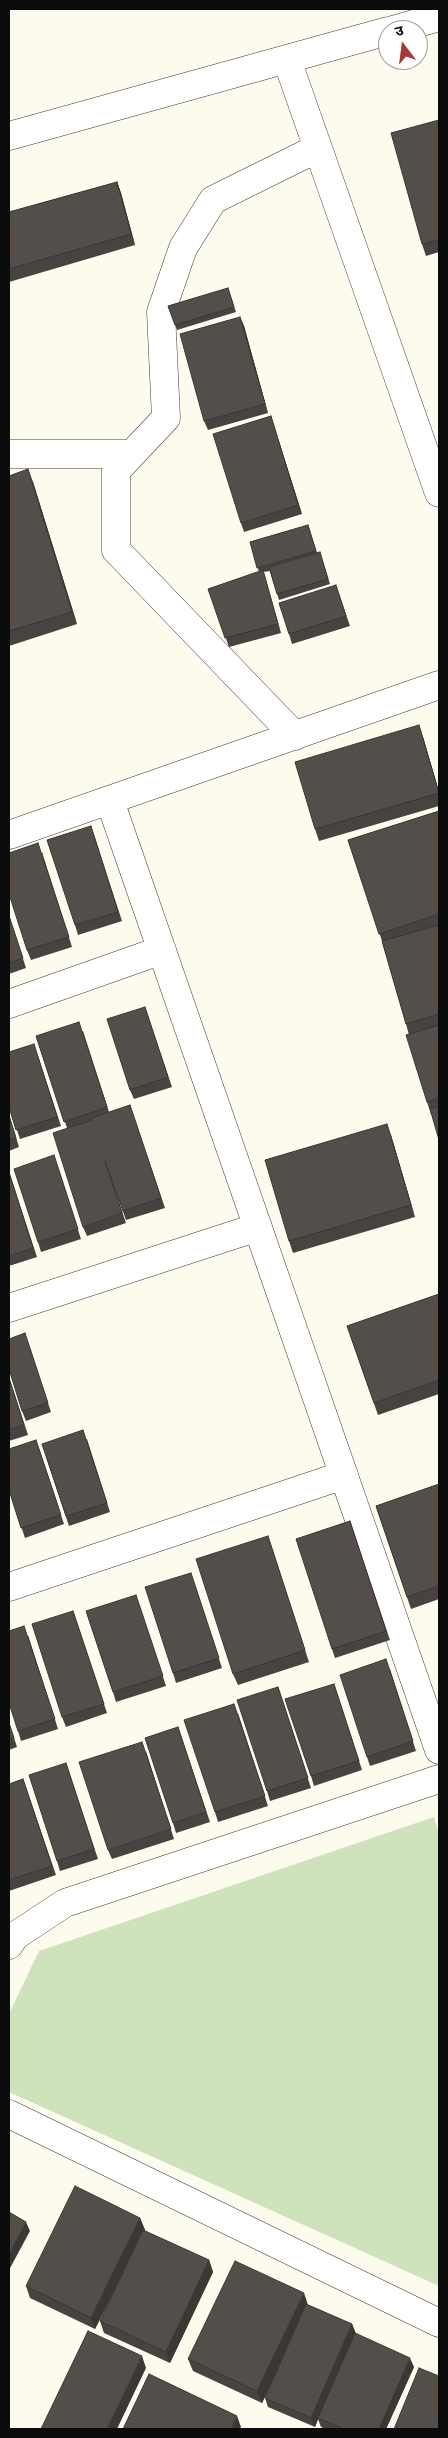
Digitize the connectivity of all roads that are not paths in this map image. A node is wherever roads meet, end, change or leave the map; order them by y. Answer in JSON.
{"nodes":[{"id":1,"x":378,"y":34,"type":"edge"},
{"id":2,"x":287,"y":60,"type":"junction"},
{"id":3,"x":9,"y":136,"type":"edge"},
{"id":4,"x":318,"y":148,"type":"junction"},
{"id":5,"x":9,"y":454,"type":"edge"},
{"id":6,"x":132,"y":454,"type":"junction"},
{"id":7,"x":434,"y":464,"type":"edge"},
{"id":8,"x":439,"y":493,"type":"edge"},
{"id":9,"x":439,"y":685,"type":"edge"},
{"id":10,"x":295,"y":736,"type":"junction"},
{"id":11,"x":110,"y":801,"type":"junction"},
{"id":12,"x":9,"y":835,"type":"edge"},
{"id":13,"x":162,"y":950,"type":"junction"},
{"id":14,"x":9,"y":1004,"type":"edge"},
{"id":15,"x":258,"y":1227,"type":"junction"},
{"id":16,"x":9,"y":1308,"type":"edge"},
{"id":17,"x":344,"y":1475,"type":"junction"},
{"id":18,"x":9,"y":1587,"type":"edge"},
{"id":19,"x":439,"y":1750,"type":"edge"},
{"id":20,"x":439,"y":1779,"type":"edge"},
{"id":21,"x":9,"y":1945,"type":"edge"},
{"id":22,"x":9,"y":2114,"type":"edge"},
{"id":23,"x":439,"y":2323,"type":"edge"}],
"edges":[{"from":1,"to":2,"type":"street"},
{"from":2,"to":3,"type":"street"},
{"from":2,"to":4,"type":"street"},
{"from":4,"to":6,"type":"street"},
{"from":4,"to":7,"type":"street"},
{"from":5,"to":6,"type":"street"},
{"from":6,"to":10,"type":"street"},
{"from":7,"to":8,"type":"street"},
{"from":9,"to":10,"type":"street"},
{"from":10,"to":11,"type":"street"},
{"from":11,"to":12,"type":"street"},
{"from":11,"to":13,"type":"street"},
{"from":13,"to":14,"type":"street"},
{"from":13,"to":15,"type":"street"},
{"from":15,"to":16,"type":"street"},
{"from":15,"to":17,"type":"street"},
{"from":17,"to":18,"type":"street"},
{"from":17,"to":19,"type":"street"},
{"from":20,"to":21,"type":"street"},
{"from":22,"to":23,"type":"street"}]}
